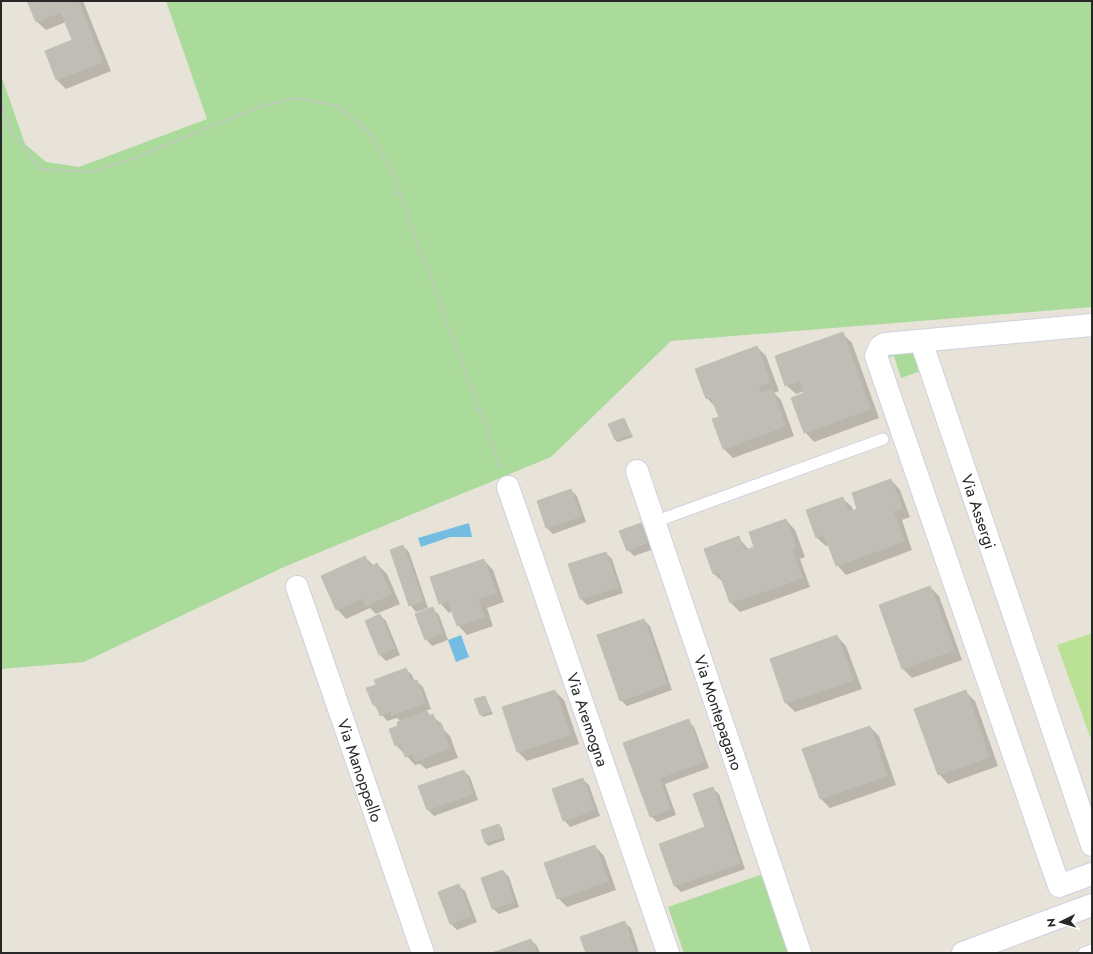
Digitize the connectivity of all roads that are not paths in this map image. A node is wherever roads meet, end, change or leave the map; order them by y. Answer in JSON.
{"nodes":[{"id":1,"x":1092,"y":324,"type":"edge"},
{"id":2,"x":921,"y":341,"type":"junction"},
{"id":3,"x":883,"y":439,"type":"dead end"},
{"id":4,"x":637,"y":471,"type":"dead end"},
{"id":5,"x":508,"y":487,"type":"road end"},
{"id":6,"x":654,"y":522,"type":"junction"},
{"id":7,"x":297,"y":587,"type":"dead end"},
{"id":8,"x":1092,"y":845,"type":"edge"},
{"id":9,"x":1092,"y":874,"type":"edge"},
{"id":10,"x":1059,"y":886,"type":"junction"},
{"id":11,"x":1092,"y":904,"type":"edge"},
{"id":12,"x":1068,"y":914,"type":"junction"},
{"id":13,"x":1092,"y":950,"type":"edge"},
{"id":14,"x":423,"y":953,"type":"edge"},
{"id":15,"x":668,"y":953,"type":"edge"},
{"id":16,"x":800,"y":953,"type":"edge"},
{"id":17,"x":963,"y":953,"type":"edge"},
{"id":18,"x":1084,"y":953,"type":"edge"}],
"edges":[{"from":1,"to":2,"type":"street"},
{"from":2,"to":8,"type":"street","name":"Via Assergi"},
{"from":2,"to":10,"type":"street"},
{"from":3,"to":6,"type":"lane"},
{"from":4,"to":6,"type":"street","name":"Via Montepagano"},
{"from":5,"to":15,"type":"street","name":"Via Aremogna"},
{"from":6,"to":16,"type":"street","name":"Via Montepagano"},
{"from":7,"to":14,"type":"street","name":"Via Manoppello"},
{"from":9,"to":10,"type":"street"},
{"from":10,"to":12,"type":"street"},
{"from":11,"to":12,"type":"street"},
{"from":12,"to":17,"type":"street"},
{"from":13,"to":18,"type":"lane"}]}
